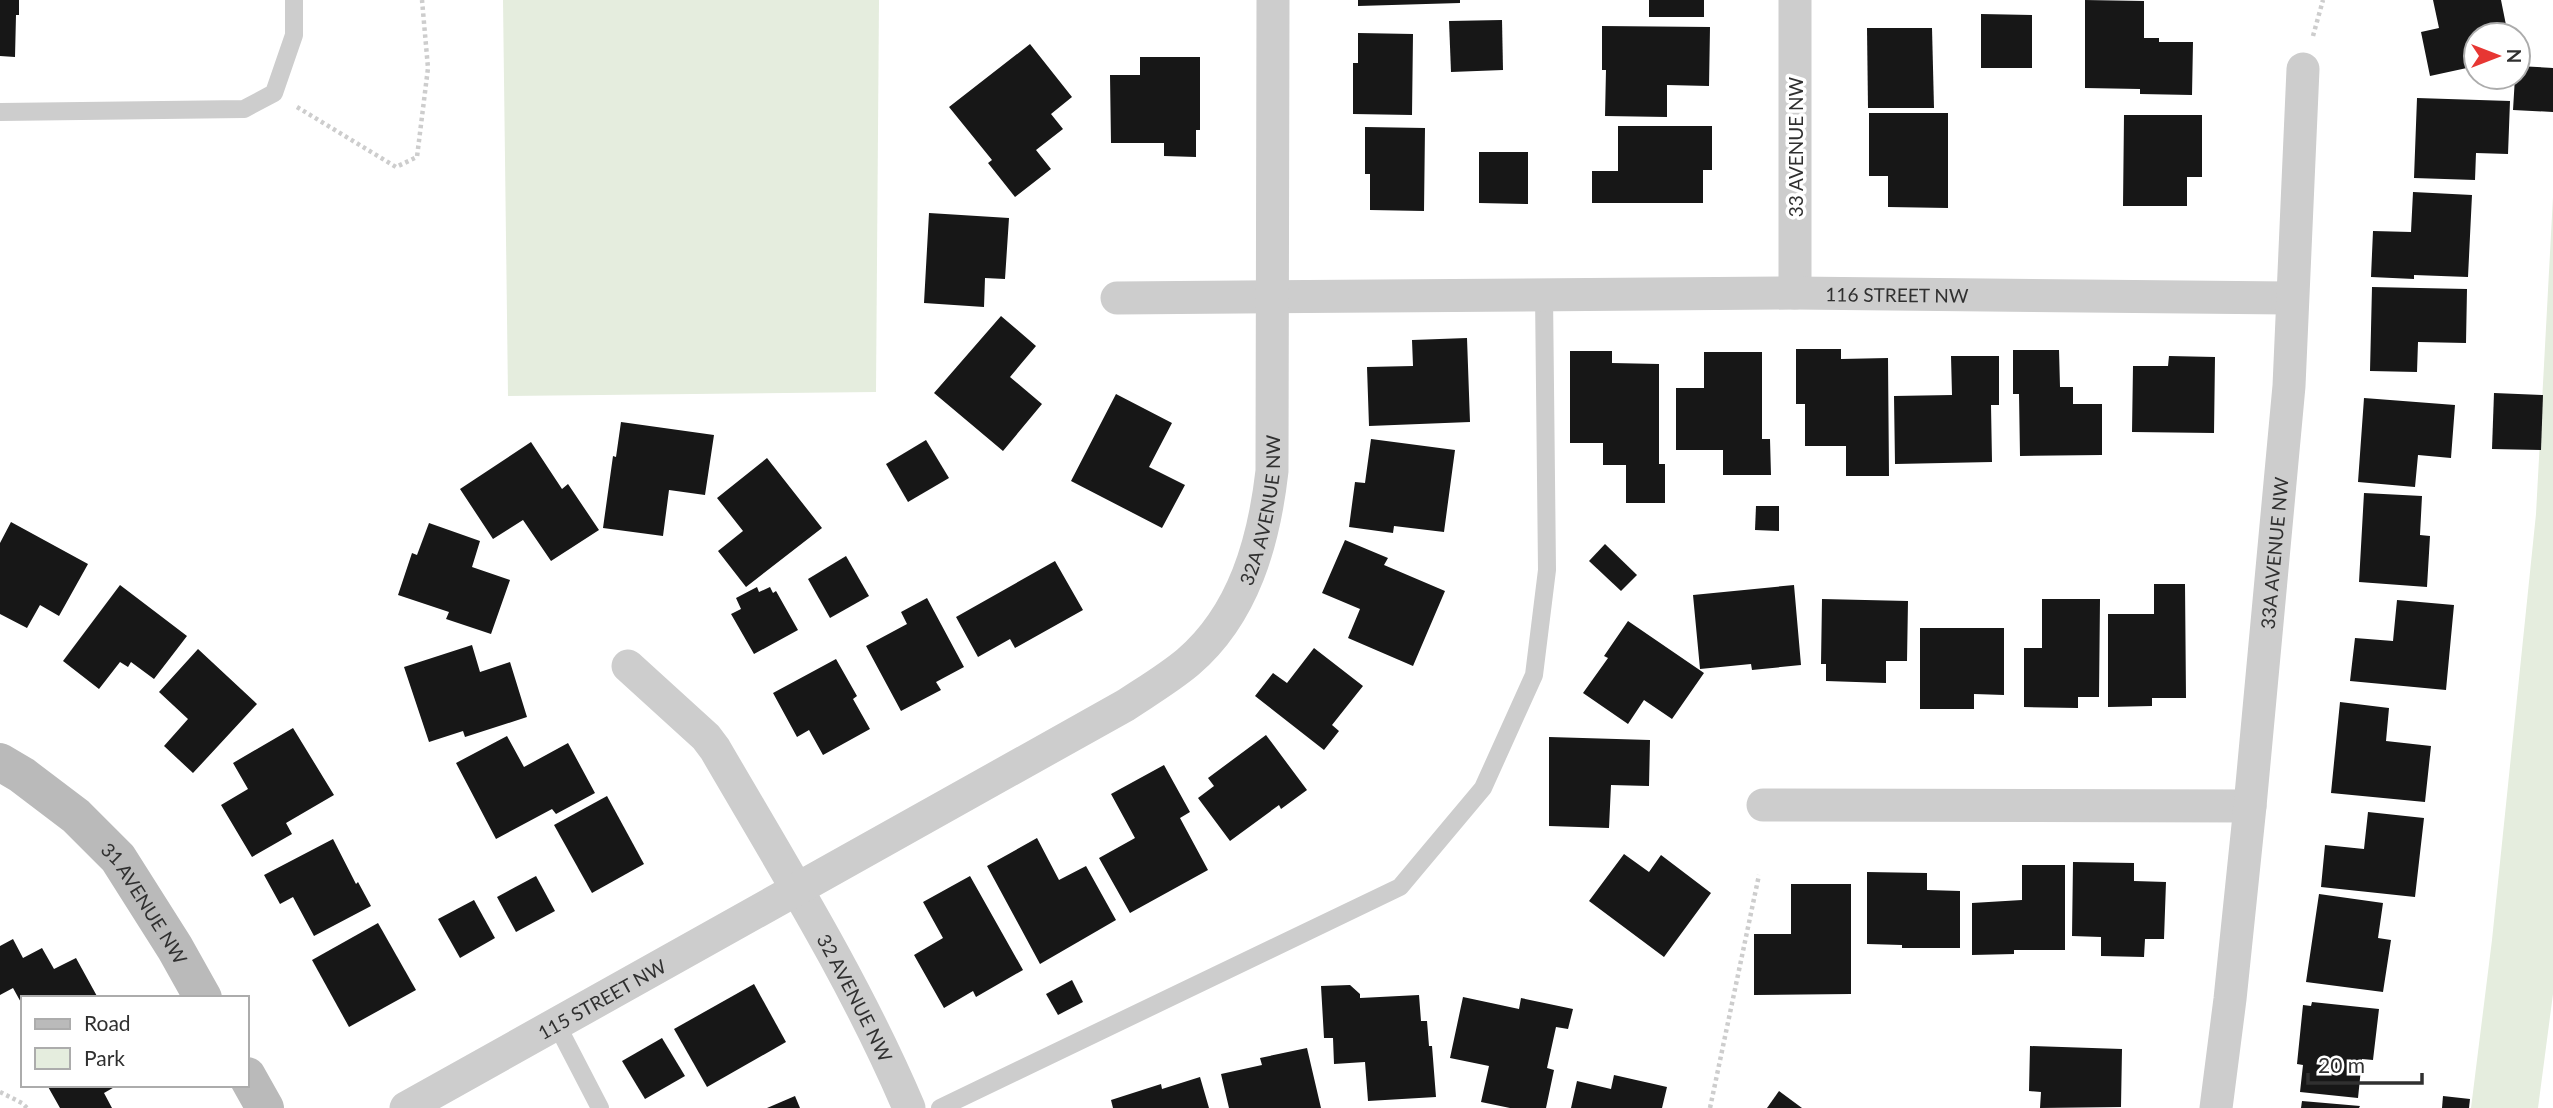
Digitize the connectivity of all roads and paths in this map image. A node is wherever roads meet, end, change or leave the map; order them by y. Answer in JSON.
{"nodes":[{"id":1,"x":294,"y":0,"type":"edge"},
{"id":2,"x":422,"y":0,"type":"edge"},
{"id":3,"x":1273,"y":0,"type":"edge"},
{"id":4,"x":1795,"y":0,"type":"edge"},
{"id":5,"x":2304,"y":69,"type":"dead end"},
{"id":6,"x":274,"y":93,"type":"junction"},
{"id":7,"x":0,"y":112,"type":"edge"},
{"id":8,"x":1795,"y":293,"type":"junction"},
{"id":9,"x":1544,"y":294,"type":"junction"},
{"id":10,"x":1273,"y":297,"type":"junction"},
{"id":11,"x":1117,"y":298,"type":"dead end"},
{"id":12,"x":2292,"y":298,"type":"junction"},
{"id":13,"x":628,"y":666,"type":"dead end"},
{"id":14,"x":1154,"y":686,"type":"joint"},
{"id":15,"x":0,"y":762,"type":"edge"},
{"id":16,"x":1763,"y":805,"type":"dead end"},
{"id":17,"x":2250,"y":807,"type":"junction"},
{"id":18,"x":1759,"y":875,"type":"dead end"},
{"id":19,"x":797,"y":889,"type":"junction"},
{"id":20,"x":202,"y":996,"type":"edge"},
{"id":21,"x":557,"y":1025,"type":"junction"},
{"id":22,"x":248,"y":1078,"type":"edge"},
{"id":23,"x":0,"y":1092,"type":"edge"},
{"id":24,"x":27,"y":1108,"type":"edge"},
{"id":25,"x":265,"y":1108,"type":"edge"},
{"id":26,"x":406,"y":1108,"type":"edge"},
{"id":27,"x":600,"y":1108,"type":"edge"},
{"id":28,"x":909,"y":1108,"type":"edge"},
{"id":29,"x":940,"y":1108,"type":"edge"},
{"id":30,"x":1710,"y":1108,"type":"edge"},
{"id":31,"x":2216,"y":1108,"type":"edge"}],
"edges":[{"from":1,"to":6,"type":"lane"},
{"from":2,"to":6,"type":"path"},
{"from":3,"to":10,"type":"street","name":"32A AVENUE NW"},
{"from":4,"to":8,"type":"street","name":"33 AVENUE NW"},
{"from":5,"to":12,"type":"street"},
{"from":6,"to":7,"type":"lane"},
{"from":8,"to":9,"type":"street","name":"116 STREET NW"},
{"from":8,"to":12,"type":"street","name":"116 STREET NW"},
{"from":9,"to":10,"type":"street","name":"116 STREET NW"},
{"from":9,"to":29,"type":"lane"},
{"from":10,"to":11,"type":"street"},
{"from":10,"to":14,"type":"street","name":"32A AVENUE NW"},
{"from":12,"to":17,"type":"street","name":"33A AVENUE NW"},
{"from":13,"to":19,"type":"street"},
{"from":14,"to":19,"type":"street","name":"115 STREET NW"},
{"from":15,"to":20,"type":"street","name":"31 AVENUE NW"},
{"from":16,"to":17,"type":"street"},
{"from":17,"to":31,"type":"street","name":"33A AVENUE NW"},
{"from":18,"to":30,"type":"path"},
{"from":19,"to":21,"type":"street","name":"115 STREET NW"},
{"from":19,"to":28,"type":"street","name":"32 AVENUE NW"},
{"from":21,"to":26,"type":"street","name":"115 STREET NW"},
{"from":21,"to":27,"type":"lane"},
{"from":22,"to":25,"type":"street"},
{"from":23,"to":24,"type":"path"}]}
